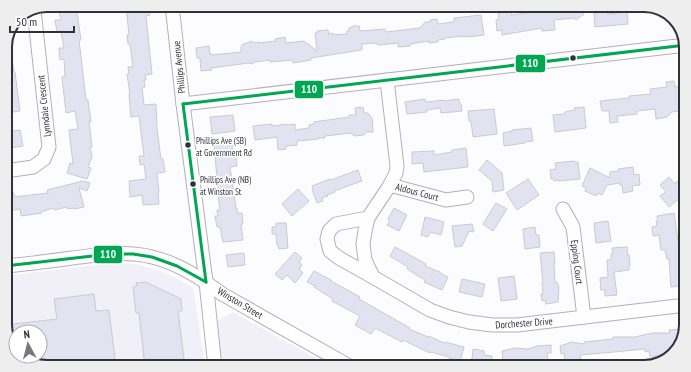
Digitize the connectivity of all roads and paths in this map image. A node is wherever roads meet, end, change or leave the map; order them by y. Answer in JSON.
{"nodes":[{"id":1,"x":173,"y":12,"type":"edge"},
{"id":2,"x":35,"y":15,"type":"edge"},
{"id":3,"x":679,"y":46,"type":"edge"},
{"id":4,"x":387,"y":80,"type":"junction"},
{"id":5,"x":183,"y":104,"type":"junction"},
{"id":6,"x":12,"y":170,"type":"edge"},
{"id":7,"x":390,"y":185,"type":"junction"},
{"id":8,"x":467,"y":197,"type":"dead end"},
{"id":9,"x":564,"y":209,"type":"dead end"},
{"id":10,"x":368,"y":218,"type":"junction"},
{"id":11,"x":12,"y":265,"type":"edge"},
{"id":12,"x":373,"y":276,"type":"junction"},
{"id":13,"x":206,"y":282,"type":"junction"},
{"id":14,"x":679,"y":306,"type":"edge"},
{"id":15,"x":584,"y":317,"type":"junction"},
{"id":16,"x":214,"y":360,"type":"edge"},
{"id":17,"x":338,"y":360,"type":"edge"}],
"edges":[{"from":1,"to":5,"type":"street","name":"Phillips Avenue"},
{"from":2,"to":6,"type":"street","name":"Lynndale Crescent"},
{"from":3,"to":4,"type":"street"},
{"from":4,"to":5,"type":"street"},
{"from":4,"to":7,"type":"street"},
{"from":5,"to":13,"type":"street","name":"Phillips Avenue"},
{"from":7,"to":8,"type":"street","name":"Aldous Court"},
{"from":7,"to":10,"type":"street"},
{"from":9,"to":15,"type":"street","name":"Epping Court"},
{"from":10,"to":12,"type":"street"},
{"from":10,"to":12,"type":"street","name":"Dorchester Drive"},
{"from":11,"to":13,"type":"street","name":"Winston Street"},
{"from":12,"to":15,"type":"street","name":"Dorchester Drive"},
{"from":13,"to":16,"type":"street","name":"Phillips Avenue"},
{"from":13,"to":17,"type":"street","name":"Winston Street"},
{"from":14,"to":15,"type":"street","name":"Dorchester Drive"}]}
